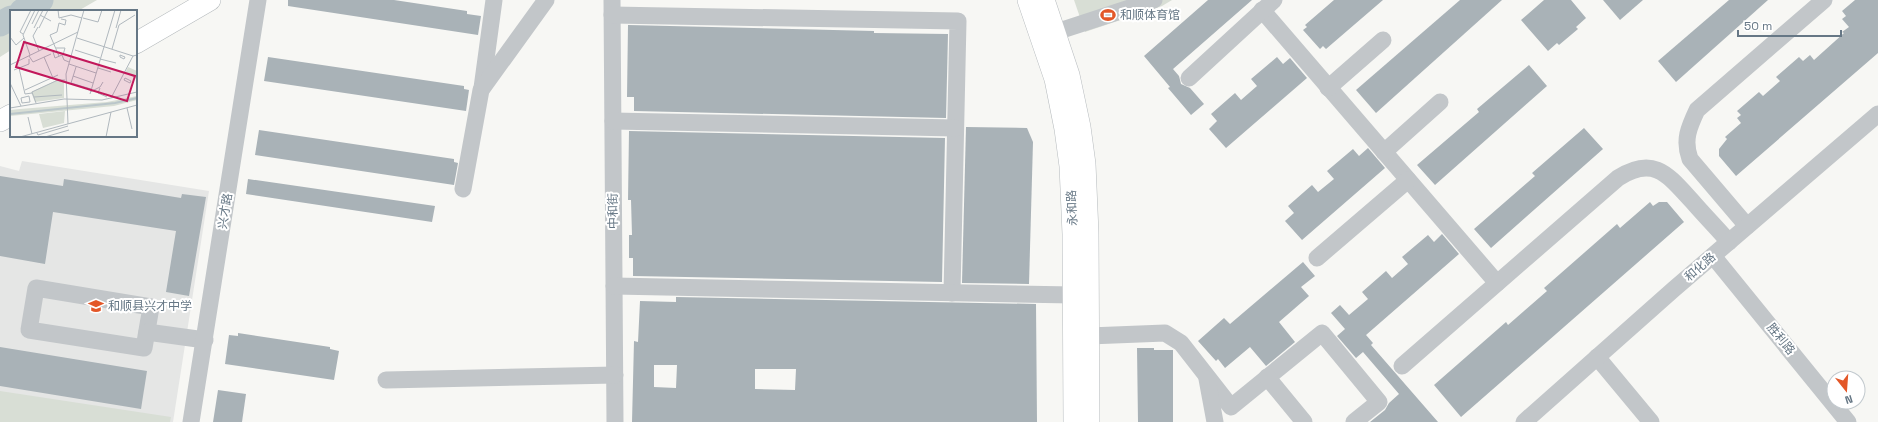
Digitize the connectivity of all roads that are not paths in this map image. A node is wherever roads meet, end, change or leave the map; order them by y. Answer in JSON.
{"nodes":[{"id":1,"x":210,"y":0,"type":"edge"},
{"id":2,"x":258,"y":0,"type":"edge"},
{"id":3,"x":494,"y":0,"type":"edge"},
{"id":4,"x":546,"y":0,"type":"edge"},
{"id":5,"x":1028,"y":0,"type":"edge"},
{"id":6,"x":1044,"y":0,"type":"edge"},
{"id":7,"x":1154,"y":0,"type":"edge"},
{"id":8,"x":1824,"y":0,"type":"edge"},
{"id":9,"x":1268,"y":5,"type":"edge"},
{"id":10,"x":612,"y":8,"type":"edge"},
{"id":11,"x":1056,"y":32,"type":"junction"},
{"id":12,"x":1383,"y":40,"type":"dead end"},
{"id":13,"x":137,"y":42,"type":"edge"},
{"id":14,"x":1189,"y":78,"type":"dead end"},
{"id":15,"x":1328,"y":88,"type":"junction"},
{"id":16,"x":481,"y":90,"type":"junction"},
{"id":17,"x":1440,"y":102,"type":"dead end"},
{"id":18,"x":1878,"y":114,"type":"edge"},
{"id":19,"x":10,"y":116,"type":"edge"},
{"id":20,"x":0,"y":121,"type":"edge"},
{"id":21,"x":613,"y":121,"type":"junction"},
{"id":22,"x":955,"y":128,"type":"junction"},
{"id":23,"x":1384,"y":152,"type":"junction"},
{"id":24,"x":1408,"y":180,"type":"junction"},
{"id":25,"x":463,"y":189,"type":"dead end"},
{"id":26,"x":1747,"y":226,"type":"junction"},
{"id":27,"x":1729,"y":242,"type":"junction"},
{"id":28,"x":1713,"y":256,"type":"junction"},
{"id":29,"x":1317,"y":258,"type":"dead end"},
{"id":30,"x":1497,"y":283,"type":"junction"},
{"id":31,"x":614,"y":286,"type":"junction"},
{"id":32,"x":952,"y":293,"type":"junction"},
{"id":33,"x":1073,"y":295,"type":"junction"},
{"id":34,"x":147,"y":332,"type":"junction"},
{"id":35,"x":1089,"y":336,"type":"junction"},
{"id":36,"x":205,"y":340,"type":"junction"},
{"id":37,"x":1597,"y":358,"type":"junction"},
{"id":38,"x":1402,"y":366,"type":"dead end"},
{"id":39,"x":615,"y":376,"type":"junction"},
{"id":40,"x":1207,"y":376,"type":"junction"},
{"id":41,"x":1267,"y":377,"type":"junction"},
{"id":42,"x":386,"y":380,"type":"dead end"},
{"id":43,"x":191,"y":422,"type":"edge"},
{"id":44,"x":615,"y":422,"type":"edge"},
{"id":45,"x":1074,"y":422,"type":"edge"},
{"id":46,"x":1089,"y":422,"type":"edge"},
{"id":47,"x":1214,"y":422,"type":"edge"},
{"id":48,"x":1304,"y":422,"type":"edge"},
{"id":49,"x":1354,"y":422,"type":"edge"},
{"id":50,"x":1524,"y":422,"type":"edge"},
{"id":51,"x":1651,"y":422,"type":"edge"},
{"id":52,"x":1848,"y":422,"type":"edge"}],
"edges":[{"from":1,"to":13,"type":"main road"},
{"from":2,"to":36,"type":"street","name":"兴才路"},
{"from":3,"to":16,"type":"street"},
{"from":4,"to":16,"type":"street"},
{"from":5,"to":33,"type":"main road","name":"永和路"},
{"from":6,"to":11,"type":"main road","name":"永和路"},
{"from":7,"to":11,"type":"street"},
{"from":8,"to":26,"type":"street"},
{"from":9,"to":14,"type":"street"},
{"from":9,"to":15,"type":"street"},
{"from":10,"to":21,"type":"street","name":"中和街"},
{"from":10,"to":22,"type":"street"},
{"from":11,"to":35,"type":"main road","name":"永和路"},
{"from":12,"to":15,"type":"street"},
{"from":15,"to":23,"type":"street"},
{"from":16,"to":25,"type":"street"},
{"from":17,"to":23,"type":"street"},
{"from":18,"to":26,"type":"street","name":"和化路"},
{"from":19,"to":20,"type":"main road"},
{"from":21,"to":22,"type":"street"},
{"from":21,"to":31,"type":"street","name":"中和街"},
{"from":22,"to":32,"type":"street"},
{"from":23,"to":24,"type":"street"},
{"from":24,"to":29,"type":"street"},
{"from":24,"to":30,"type":"street"},
{"from":26,"to":27,"type":"street","name":"和化路"},
{"from":27,"to":28,"type":"street","name":"和化路"},
{"from":27,"to":30,"type":"street"},
{"from":28,"to":37,"type":"street","name":"和化路"},
{"from":28,"to":52,"type":"street","name":"胜利路"},
{"from":30,"to":38,"type":"street"},
{"from":31,"to":32,"type":"street"},
{"from":31,"to":39,"type":"street","name":"中和街"},
{"from":32,"to":33,"type":"street"},
{"from":33,"to":45,"type":"main road","name":"永和路"},
{"from":34,"to":34,"type":"street"},
{"from":34,"to":36,"type":"street"},
{"from":35,"to":40,"type":"street"},
{"from":35,"to":46,"type":"main road","name":"永和路"},
{"from":36,"to":43,"type":"street","name":"兴才路"},
{"from":37,"to":50,"type":"street","name":"和化路"},
{"from":37,"to":51,"type":"street"},
{"from":39,"to":42,"type":"street"},
{"from":39,"to":44,"type":"street","name":"中和街"},
{"from":40,"to":41,"type":"street"},
{"from":40,"to":47,"type":"street"},
{"from":41,"to":48,"type":"street"},
{"from":41,"to":49,"type":"street"}]}
